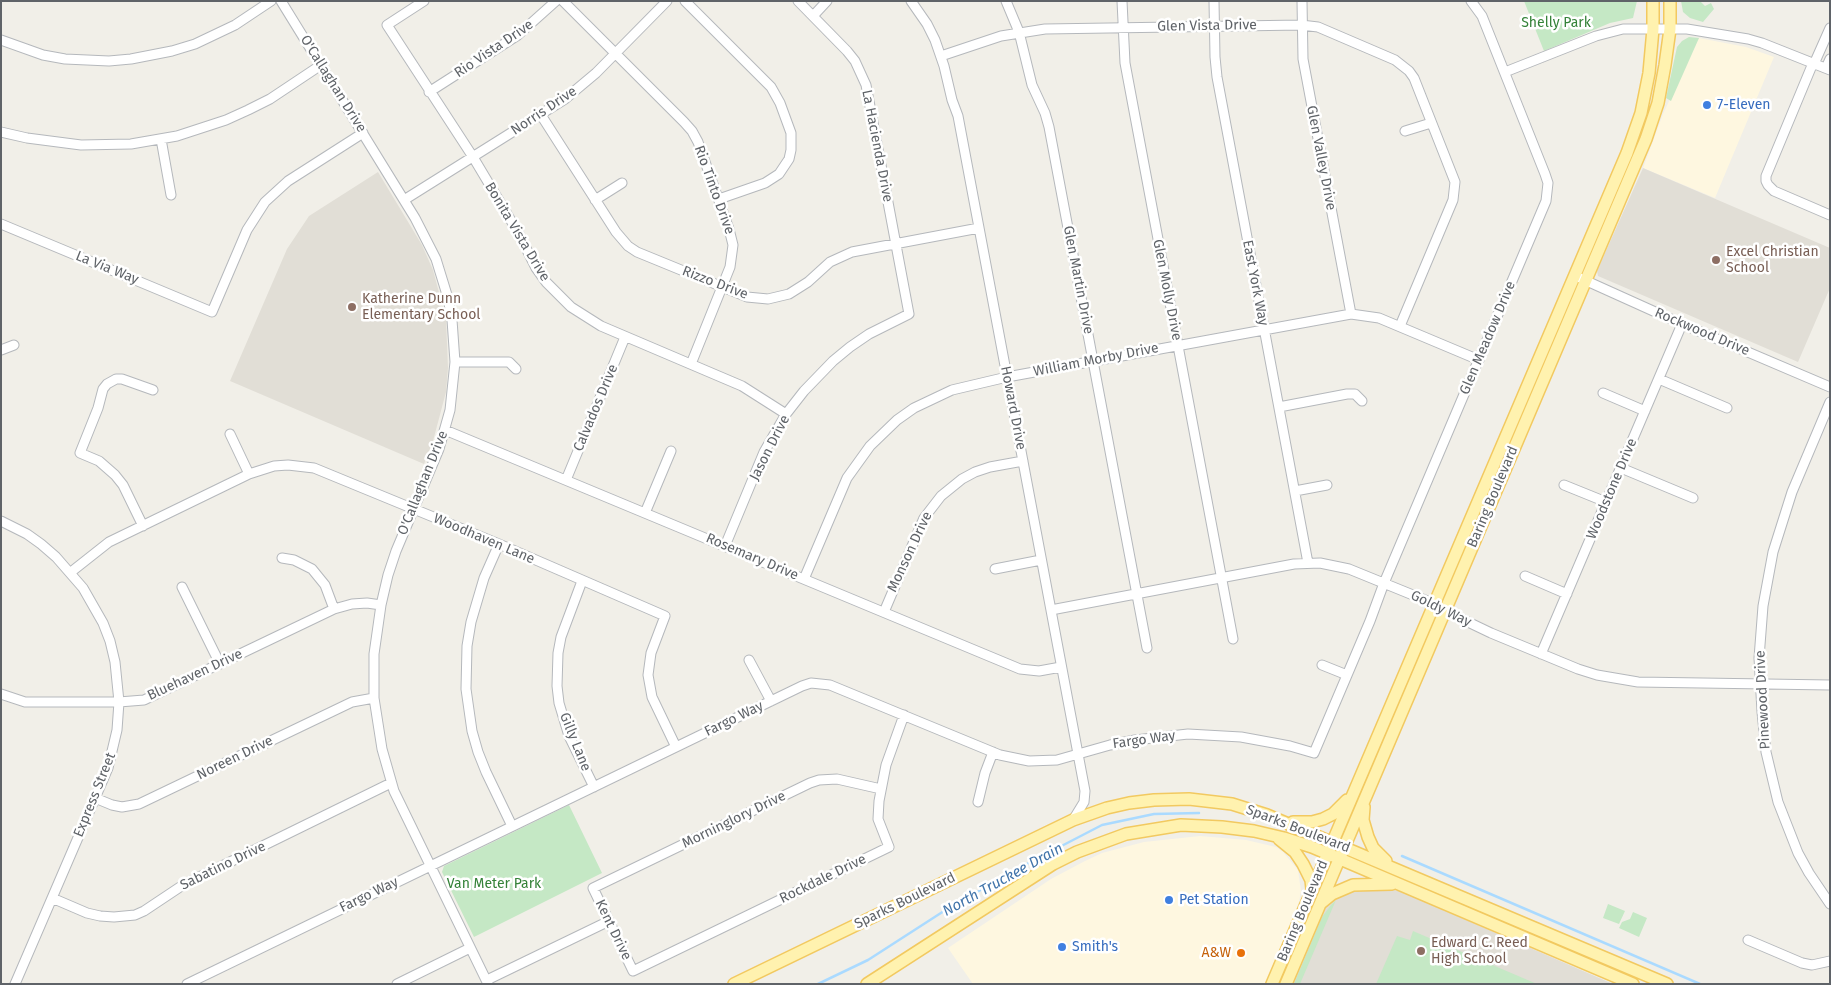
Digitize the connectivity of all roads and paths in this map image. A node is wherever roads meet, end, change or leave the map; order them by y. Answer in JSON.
{"nodes":[{"id":1,"x":272,"y":1,"type":"edge"},
{"id":2,"x":281,"y":1,"type":"edge"},
{"id":3,"x":424,"y":1,"type":"edge"},
{"id":4,"x":556,"y":1,"type":"edge"},
{"id":5,"x":563,"y":1,"type":"edge"},
{"id":6,"x":667,"y":1,"type":"edge"},
{"id":7,"x":685,"y":1,"type":"edge"},
{"id":8,"x":798,"y":1,"type":"edge"},
{"id":9,"x":827,"y":1,"type":"edge"},
{"id":10,"x":911,"y":1,"type":"edge"},
{"id":11,"x":1006,"y":1,"type":"edge"},
{"id":12,"x":1122,"y":1,"type":"edge"},
{"id":13,"x":1214,"y":1,"type":"edge"},
{"id":14,"x":1302,"y":1,"type":"edge"},
{"id":15,"x":1471,"y":1,"type":"edge"},
{"id":16,"x":1653,"y":1,"type":"edge"},
{"id":17,"x":1670,"y":1,"type":"edge"},
{"id":18,"x":813,"y":16,"type":"junction"},
{"id":19,"x":1301,"y":25,"type":"junction"},
{"id":20,"x":1214,"y":26,"type":"junction"},
{"id":21,"x":1122,"y":27,"type":"junction"},
{"id":22,"x":1830,"y":28,"type":"edge"},
{"id":23,"x":1653,"y":29,"type":"junction"},
{"id":24,"x":1670,"y":29,"type":"junction"},
{"id":25,"x":1019,"y":32,"type":"junction"},
{"id":26,"x":1,"y":40,"type":"edge"},
{"id":27,"x":616,"y":53,"type":"junction"},
{"id":28,"x":942,"y":56,"type":"junction"},
{"id":29,"x":1830,"y":59,"type":"edge"},
{"id":30,"x":1814,"y":64,"type":"junction"},
{"id":31,"x":321,"y":65,"type":"junction"},
{"id":32,"x":1828,"y":69,"type":"edge"},
{"id":33,"x":1505,"y":72,"type":"junction"},
{"id":34,"x":429,"y":92,"type":"junction"},
{"id":35,"x":541,"y":115,"type":"junction"},
{"id":36,"x":1431,"y":123,"type":"junction"},
{"id":37,"x":1405,"y":131,"type":"dead end"},
{"id":38,"x":1,"y":132,"type":"edge"},
{"id":39,"x":363,"y":132,"type":"junction"},
{"id":40,"x":161,"y":139,"type":"junction"},
{"id":41,"x":473,"y":157,"type":"junction"},
{"id":42,"x":622,"y":183,"type":"dead end"},
{"id":43,"x":171,"y":195,"type":"dead end"},
{"id":44,"x":404,"y":200,"type":"junction"},
{"id":45,"x":595,"y":200,"type":"junction"},
{"id":46,"x":719,"y":200,"type":"junction"},
{"id":47,"x":1830,"y":214,"type":"edge"},
{"id":48,"x":1,"y":224,"type":"edge"},
{"id":49,"x":979,"y":228,"type":"junction"},
{"id":50,"x":896,"y":244,"type":"junction"},
{"id":51,"x":1580,"y":278,"type":"junction"},
{"id":52,"x":722,"y":288,"type":"junction"},
{"id":53,"x":909,"y":314,"type":"joint"},
{"id":54,"x":1351,"y":314,"type":"junction"},
{"id":55,"x":1682,"y":324,"type":"junction"},
{"id":56,"x":1400,"y":326,"type":"junction"},
{"id":57,"x":1264,"y":328,"type":"junction"},
{"id":58,"x":625,"y":337,"type":"junction"},
{"id":59,"x":14,"y":345,"type":"dead end"},
{"id":60,"x":1178,"y":345,"type":"junction"},
{"id":61,"x":1,"y":350,"type":"edge"},
{"id":62,"x":1093,"y":360,"type":"junction"},
{"id":63,"x":1479,"y":360,"type":"junction"},
{"id":64,"x":456,"y":362,"type":"junction"},
{"id":65,"x":690,"y":364,"type":"junction"},
{"id":66,"x":516,"y":369,"type":"dead end"},
{"id":67,"x":1007,"y":377,"type":"junction"},
{"id":68,"x":1659,"y":379,"type":"junction"},
{"id":69,"x":1830,"y":387,"type":"edge"},
{"id":70,"x":153,"y":390,"type":"dead end"},
{"id":71,"x":1603,"y":393,"type":"dead end"},
{"id":72,"x":1362,"y":401,"type":"dead end"},
{"id":73,"x":1830,"y":402,"type":"edge"},
{"id":74,"x":1279,"y":407,"type":"junction"},
{"id":75,"x":1728,"y":408,"type":"dead end"},
{"id":76,"x":1645,"y":411,"type":"junction"},
{"id":77,"x":786,"y":414,"type":"junction"},
{"id":78,"x":445,"y":430,"type":"junction"},
{"id":79,"x":230,"y":434,"type":"dead end"},
{"id":80,"x":671,"y":451,"type":"dead end"},
{"id":81,"x":1023,"y":461,"type":"junction"},
{"id":82,"x":1621,"y":468,"type":"junction"},
{"id":83,"x":249,"y":474,"type":"junction"},
{"id":84,"x":566,"y":480,"type":"junction"},
{"id":85,"x":1564,"y":484,"type":"dead end"},
{"id":86,"x":1327,"y":485,"type":"dead end"},
{"id":87,"x":1295,"y":491,"type":"junction"},
{"id":88,"x":1693,"y":498,"type":"dead end"},
{"id":89,"x":1606,"y":502,"type":"junction"},
{"id":90,"x":414,"y":508,"type":"junction"},
{"id":91,"x":645,"y":513,"type":"junction"},
{"id":92,"x":1,"y":521,"type":"edge"},
{"id":93,"x":143,"y":526,"type":"junction"},
{"id":94,"x":499,"y":544,"type":"junction"},
{"id":95,"x":725,"y":546,"type":"junction"},
{"id":96,"x":282,"y":558,"type":"dead end"},
{"id":97,"x":1041,"y":560,"type":"junction"},
{"id":98,"x":1308,"y":563,"type":"junction"},
{"id":99,"x":995,"y":569,"type":"dead end"},
{"id":100,"x":71,"y":572,"type":"junction"},
{"id":101,"x":1525,"y":576,"type":"dead end"},
{"id":102,"x":1222,"y":578,"type":"junction"},
{"id":103,"x":804,"y":579,"type":"junction"},
{"id":104,"x":582,"y":581,"type":"junction"},
{"id":105,"x":1384,"y":583,"type":"junction"},
{"id":106,"x":182,"y":586,"type":"dead end"},
{"id":107,"x":1137,"y":594,"type":"junction"},
{"id":108,"x":1567,"y":594,"type":"junction"},
{"id":109,"x":1435,"y":604,"type":"junction"},
{"id":110,"x":380,"y":605,"type":"junction"},
{"id":111,"x":334,"y":608,"type":"junction"},
{"id":112,"x":1051,"y":610,"type":"junction"},
{"id":113,"x":1444,"y":611,"type":"junction"},
{"id":114,"x":884,"y":612,"type":"junction"},
{"id":115,"x":1233,"y":639,"type":"dead end"},
{"id":116,"x":1147,"y":648,"type":"dead end"},
{"id":117,"x":1541,"y":654,"type":"junction"},
{"id":118,"x":749,"y":660,"type":"dead end"},
{"id":119,"x":220,"y":664,"type":"junction"},
{"id":120,"x":1322,"y":665,"type":"dead end"},
{"id":121,"x":1062,"y":667,"type":"junction"},
{"id":122,"x":1347,"y":675,"type":"junction"},
{"id":123,"x":1760,"y":684,"type":"junction"},
{"id":124,"x":1830,"y":685,"type":"edge"},
{"id":125,"x":1,"y":694,"type":"edge"},
{"id":126,"x":374,"y":698,"type":"junction"},
{"id":127,"x":771,"y":701,"type":"junction"},
{"id":128,"x":119,"y":702,"type":"junction"},
{"id":129,"x":904,"y":715,"type":"junction"},
{"id":130,"x":676,"y":747,"type":"junction"},
{"id":131,"x":993,"y":752,"type":"junction"},
{"id":132,"x":1314,"y":753,"type":"joint"},
{"id":133,"x":1078,"y":754,"type":"junction"},
{"id":134,"x":391,"y":783,"type":"junction"},
{"id":135,"x":594,"y":787,"type":"junction"},
{"id":136,"x":881,"y":789,"type":"junction"},
{"id":137,"x":1354,"y":792,"type":"junction"},
{"id":138,"x":1366,"y":795,"type":"junction"},
{"id":139,"x":95,"y":798,"type":"junction"},
{"id":140,"x":978,"y":802,"type":"dead end"},
{"id":141,"x":1073,"y":820,"type":"junction"},
{"id":142,"x":1284,"y":822,"type":"junction"},
{"id":143,"x":512,"y":826,"type":"junction"},
{"id":144,"x":1271,"y":835,"type":"junction"},
{"id":145,"x":1332,"y":842,"type":"junction"},
{"id":146,"x":1344,"y":847,"type":"junction"},
{"id":147,"x":1327,"y":853,"type":"junction"},
{"id":148,"x":1339,"y":858,"type":"junction"},
{"id":149,"x":430,"y":865,"type":"junction"},
{"id":150,"x":1394,"y":868,"type":"junction"},
{"id":151,"x":1398,"y":884,"type":"junction"},
{"id":152,"x":593,"y":888,"type":"joint"},
{"id":153,"x":1312,"y":889,"type":"junction"},
{"id":154,"x":52,"y":898,"type":"junction"},
{"id":155,"x":1830,"y":904,"type":"edge"},
{"id":156,"x":1320,"y":905,"type":"junction"},
{"id":157,"x":609,"y":921,"type":"junction"},
{"id":158,"x":1748,"y":940,"type":"dead end"},
{"id":159,"x":470,"y":948,"type":"junction"},
{"id":160,"x":1830,"y":961,"type":"edge"},
{"id":161,"x":633,"y":971,"type":"joint"},
{"id":162,"x":416,"y":974,"type":"junction"},
{"id":163,"x":488,"y":982,"type":"edge"},
{"id":164,"x":17,"y":983,"type":"edge"},
{"id":165,"x":187,"y":984,"type":"edge"},
{"id":166,"x":396,"y":984,"type":"edge"},
{"id":167,"x":420,"y":984,"type":"edge"},
{"id":168,"x":734,"y":984,"type":"edge"},
{"id":169,"x":866,"y":984,"type":"edge"},
{"id":170,"x":1272,"y":984,"type":"edge"},
{"id":171,"x":1286,"y":984,"type":"edge"},
{"id":172,"x":1633,"y":984,"type":"edge"},
{"id":173,"x":1666,"y":984,"type":"edge"}],
"edges":[{"from":1,"to":26,"type":"street"},
{"from":2,"to":31,"type":"street","name":"O'Callaghan Drive"},
{"from":3,"to":34,"type":"street","name":"Bonita Vista Drive"},
{"from":4,"to":34,"type":"street","name":"Rio Vista Drive"},
{"from":5,"to":27,"type":"street","name":"Rio Tinto Drive"},
{"from":6,"to":27,"type":"street","name":"Norris Drive"},
{"from":7,"to":46,"type":"street"},
{"from":8,"to":18,"type":"street","name":"La Hacienda Drive"},
{"from":9,"to":18,"type":"street"},
{"from":10,"to":28,"type":"street","name":"Howard Drive"},
{"from":11,"to":25,"type":"street","name":"Glen Martin Drive"},
{"from":12,"to":21,"type":"street","name":"Glen Molly Drive"},
{"from":13,"to":20,"type":"street","name":"East York Way"},
{"from":14,"to":19,"type":"street","name":"Glen Valley Drive"},
{"from":15,"to":33,"type":"street","name":"Glen Meadow Drive"},
{"from":16,"to":23,"type":"main road","name":"Baring Boulevard"},
{"from":17,"to":24,"type":"main road","name":"Baring Boulevard"},
{"from":18,"to":50,"type":"street","name":"La Hacienda Drive"},
{"from":19,"to":20,"type":"street","name":"Glen Vista Drive"},
{"from":19,"to":36,"type":"street","name":"Glen Vista Drive"},
{"from":19,"to":54,"type":"street","name":"Glen Valley Drive"},
{"from":20,"to":21,"type":"street","name":"Glen Vista Drive"},
{"from":20,"to":57,"type":"street","name":"East York Way"},
{"from":21,"to":25,"type":"street","name":"Glen Vista Drive"},
{"from":21,"to":60,"type":"street","name":"Glen Molly Drive"},
{"from":22,"to":30,"type":"street"},
{"from":23,"to":24,"type":"street"},
{"from":23,"to":33,"type":"street"},
{"from":23,"to":51,"type":"main road","name":"Baring Boulevard"},
{"from":24,"to":30,"type":"street"},
{"from":24,"to":51,"type":"main road","name":"Baring Boulevard"},
{"from":25,"to":28,"type":"street","name":"Glen Vista Drive"},
{"from":25,"to":62,"type":"street","name":"Glen Martin Drive"},
{"from":27,"to":35,"type":"street","name":"Norris Drive"},
{"from":27,"to":46,"type":"street","name":"Rio Tinto Drive"},
{"from":28,"to":49,"type":"street","name":"Howard Drive"},
{"from":29,"to":32,"type":"street"},
{"from":30,"to":32,"type":"street"},
{"from":30,"to":47,"type":"street"},
{"from":31,"to":39,"type":"street","name":"O'Callaghan Drive"},
{"from":31,"to":40,"type":"street"},
{"from":33,"to":63,"type":"street","name":"Glen Meadow Drive"},
{"from":34,"to":41,"type":"street","name":"Bonita Vista Drive"},
{"from":35,"to":41,"type":"street","name":"Norris Drive"},
{"from":35,"to":45,"type":"street","name":"Rizzo Drive"},
{"from":36,"to":37,"type":"street"},
{"from":36,"to":56,"type":"street","name":"Glen Vista Drive"},
{"from":38,"to":40,"type":"street"},
{"from":39,"to":44,"type":"street","name":"O'Callaghan Drive"},
{"from":39,"to":48,"type":"street","name":"La Via Way"},
{"from":40,"to":43,"type":"street"},
{"from":41,"to":44,"type":"street","name":"Norris Drive"},
{"from":41,"to":58,"type":"street","name":"Bonita Vista Drive"},
{"from":42,"to":45,"type":"street"},
{"from":44,"to":64,"type":"street","name":"O'Callaghan Drive"},
{"from":45,"to":52,"type":"street","name":"Rizzo Drive"},
{"from":46,"to":52,"type":"street","name":"Rio Tinto Drive"},
{"from":49,"to":50,"type":"street","name":"Rizzo Drive"},
{"from":49,"to":67,"type":"street","name":"Howard Drive"},
{"from":50,"to":52,"type":"street","name":"Rizzo Drive"},
{"from":50,"to":53,"type":"street","name":"La Hacienda Drive"},
{"from":51,"to":55,"type":"street","name":"Rockwood Drive"},
{"from":51,"to":109,"type":"main road","name":"Baring Boulevard"},
{"from":51,"to":113,"type":"main road","name":"Baring Boulevard"},
{"from":52,"to":65,"type":"street","name":"Rio Tinto Drive"},
{"from":53,"to":77,"type":"street","name":"Jason Drive"},
{"from":54,"to":56,"type":"street","name":"William Morby Drive"},
{"from":54,"to":57,"type":"street","name":"William Morby Drive"},
{"from":55,"to":68,"type":"street","name":"Woodstone Drive"},
{"from":55,"to":69,"type":"street","name":"Rockwood Drive"},
{"from":56,"to":63,"type":"street","name":"William Morby Drive"},
{"from":57,"to":60,"type":"street","name":"William Morby Drive"},
{"from":57,"to":74,"type":"street","name":"East York Way"},
{"from":58,"to":65,"type":"street","name":"Bonita Vista Drive"},
{"from":58,"to":84,"type":"street","name":"Calvados Drive"},
{"from":59,"to":61,"type":"street"},
{"from":60,"to":62,"type":"street","name":"William Morby Drive"},
{"from":60,"to":102,"type":"street","name":"Glen Molly Drive"},
{"from":62,"to":67,"type":"street","name":"William Morby Drive"},
{"from":62,"to":107,"type":"street","name":"Glen Martin Drive"},
{"from":63,"to":105,"type":"street","name":"Glen Meadow Drive"},
{"from":64,"to":66,"type":"street"},
{"from":64,"to":78,"type":"street","name":"O'Callaghan Drive"},
{"from":65,"to":77,"type":"street","name":"Bonita Vista Drive"},
{"from":67,"to":81,"type":"street","name":"Howard Drive"},
{"from":67,"to":103,"type":"street","name":"William Morby Drive"},
{"from":68,"to":75,"type":"street"},
{"from":68,"to":76,"type":"street","name":"Woodstone Drive"},
{"from":70,"to":93,"type":"street"},
{"from":71,"to":76,"type":"street"},
{"from":72,"to":74,"type":"street"},
{"from":73,"to":123,"type":"street","name":"Pinewood Drive"},
{"from":74,"to":87,"type":"street","name":"East York Way"},
{"from":76,"to":82,"type":"street","name":"Woodstone Drive"},
{"from":77,"to":95,"type":"street","name":"Jason Drive"},
{"from":78,"to":84,"type":"street","name":"Rosemary Drive"},
{"from":78,"to":90,"type":"street","name":"O'Callaghan Drive"},
{"from":79,"to":83,"type":"street"},
{"from":80,"to":91,"type":"street"},
{"from":81,"to":97,"type":"street","name":"Howard Drive"},
{"from":81,"to":114,"type":"street","name":"Monson Drive"},
{"from":82,"to":88,"type":"street"},
{"from":82,"to":89,"type":"street","name":"Woodstone Drive"},
{"from":83,"to":90,"type":"street","name":"Woodhaven Lane"},
{"from":83,"to":93,"type":"street","name":"Woodhaven Lane"},
{"from":84,"to":91,"type":"street","name":"Rosemary Drive"},
{"from":85,"to":89,"type":"street"},
{"from":86,"to":87,"type":"street"},
{"from":87,"to":98,"type":"street","name":"East York Way"},
{"from":89,"to":108,"type":"street","name":"Woodstone Drive"},
{"from":90,"to":94,"type":"street","name":"Woodhaven Lane"},
{"from":90,"to":110,"type":"street","name":"O'Callaghan Drive"},
{"from":91,"to":95,"type":"street","name":"Rosemary Drive"},
{"from":92,"to":100,"type":"street","name":"Express Street"},
{"from":93,"to":100,"type":"street","name":"Woodhaven Lane"},
{"from":94,"to":104,"type":"street","name":"Woodhaven Lane"},
{"from":94,"to":143,"type":"street"},
{"from":95,"to":103,"type":"street","name":"Rosemary Drive"},
{"from":96,"to":111,"type":"street"},
{"from":97,"to":99,"type":"street"},
{"from":97,"to":112,"type":"street","name":"Howard Drive"},
{"from":98,"to":102,"type":"street","name":"Goldy Way"},
{"from":98,"to":105,"type":"street","name":"Goldy Way"},
{"from":100,"to":128,"type":"street","name":"Express Street"},
{"from":101,"to":108,"type":"street"},
{"from":102,"to":107,"type":"street","name":"Goldy Way"},
{"from":102,"to":115,"type":"street","name":"Glen Molly Drive"},
{"from":103,"to":114,"type":"street","name":"Rosemary Drive"},
{"from":104,"to":130,"type":"street","name":"Woodhaven Lane"},
{"from":104,"to":135,"type":"street","name":"Gilly Lane"},
{"from":105,"to":109,"type":"street","name":"Goldy Way"},
{"from":105,"to":122,"type":"street","name":"Glen Meadow Drive"},
{"from":106,"to":119,"type":"street"},
{"from":107,"to":112,"type":"street","name":"Goldy Way"},
{"from":107,"to":116,"type":"street","name":"Glen Martin Drive"},
{"from":108,"to":117,"type":"street","name":"Woodstone Drive"},
{"from":109,"to":113,"type":"street","name":"Goldy Way"},
{"from":109,"to":137,"type":"main road","name":"Baring Boulevard"},
{"from":110,"to":111,"type":"street","name":"Bluehaven Drive"},
{"from":110,"to":126,"type":"street","name":"O'Callaghan Drive"},
{"from":111,"to":119,"type":"street","name":"Bluehaven Drive"},
{"from":112,"to":121,"type":"street","name":"Howard Drive"},
{"from":113,"to":117,"type":"street","name":"Goldy Way"},
{"from":113,"to":138,"type":"main road","name":"Baring Boulevard"},
{"from":114,"to":121,"type":"street","name":"Rosemary Drive"},
{"from":117,"to":123,"type":"street","name":"Goldy Way"},
{"from":118,"to":127,"type":"street"},
{"from":119,"to":128,"type":"street","name":"Bluehaven Drive"},
{"from":120,"to":122,"type":"street"},
{"from":121,"to":133,"type":"street","name":"Howard Drive"},
{"from":122,"to":132,"type":"street","name":"Glen Meadow Drive"},
{"from":123,"to":124,"type":"street","name":"Goldy Way"},
{"from":123,"to":155,"type":"street","name":"Pinewood Drive"},
{"from":125,"to":128,"type":"street","name":"Bluehaven Drive"},
{"from":126,"to":134,"type":"street","name":"O'Callaghan Drive"},
{"from":126,"to":139,"type":"street","name":"Noreen Drive"},
{"from":127,"to":129,"type":"street","name":"Fargo Way"},
{"from":127,"to":130,"type":"street","name":"Fargo Way"},
{"from":128,"to":139,"type":"street","name":"Express Street"},
{"from":129,"to":131,"type":"street","name":"Fargo Way"},
{"from":129,"to":136,"type":"street","name":"Rockdale Drive"},
{"from":130,"to":135,"type":"street","name":"Fargo Way"},
{"from":131,"to":133,"type":"street","name":"Fargo Way"},
{"from":131,"to":140,"type":"street"},
{"from":132,"to":133,"type":"street","name":"Fargo Way"},
{"from":133,"to":141,"type":"street","name":"Howard Drive"},
{"from":134,"to":149,"type":"street","name":"O'Callaghan Drive"},
{"from":134,"to":154,"type":"street","name":"Sabatino Drive"},
{"from":135,"to":143,"type":"street","name":"Fargo Way"},
{"from":136,"to":152,"type":"street","name":"Morninglory Drive"},
{"from":136,"to":161,"type":"street","name":"Rockdale Drive"},
{"from":137,"to":142,"type":"main road"},
{"from":137,"to":145,"type":"main road","name":"Baring Boulevard"},
{"from":138,"to":146,"type":"main road","name":"Baring Boulevard"},
{"from":138,"to":150,"type":"main road"},
{"from":139,"to":154,"type":"street","name":"Express Street"},
{"from":141,"to":142,"type":"main road","name":"Sparks Boulevard"},
{"from":141,"to":168,"type":"main road","name":"Sparks Boulevard"},
{"from":142,"to":145,"type":"main road","name":"Sparks Boulevard"},
{"from":143,"to":149,"type":"street","name":"Fargo Way"},
{"from":144,"to":147,"type":"main road","name":"Sparks Boulevard"},
{"from":144,"to":153,"type":"main road"},
{"from":144,"to":169,"type":"main road","name":"Sparks Boulevard"},
{"from":145,"to":146,"type":"main road","name":"Sparks Boulevard"},
{"from":145,"to":147,"type":"main road","name":"Baring Boulevard"},
{"from":146,"to":148,"type":"main road","name":"Baring Boulevard"},
{"from":146,"to":150,"type":"main road","name":"Sparks Boulevard"},
{"from":147,"to":148,"type":"main road","name":"Sparks Boulevard"},
{"from":147,"to":153,"type":"main road","name":"Baring Boulevard"},
{"from":148,"to":151,"type":"main road","name":"Sparks Boulevard"},
{"from":148,"to":156,"type":"main road","name":"Baring Boulevard"},
{"from":149,"to":159,"type":"street","name":"O'Callaghan Drive"},
{"from":149,"to":165,"type":"street","name":"Fargo Way"},
{"from":150,"to":173,"type":"main road","name":"Sparks Boulevard"},
{"from":151,"to":156,"type":"main road"},
{"from":151,"to":172,"type":"main road","name":"Sparks Boulevard"},
{"from":152,"to":157,"type":"street","name":"Kent Drive"},
{"from":153,"to":170,"type":"main road","name":"Baring Boulevard"},
{"from":154,"to":164,"type":"street","name":"Express Street"},
{"from":156,"to":171,"type":"main road","name":"Baring Boulevard"},
{"from":157,"to":161,"type":"street","name":"Kent Drive"},
{"from":157,"to":163,"type":"street"},
{"from":158,"to":160,"type":"street"},
{"from":159,"to":162,"type":"street"},
{"from":159,"to":163,"type":"street","name":"O'Callaghan Drive"},
{"from":162,"to":166,"type":"street"},
{"from":162,"to":167,"type":"street"}]}
